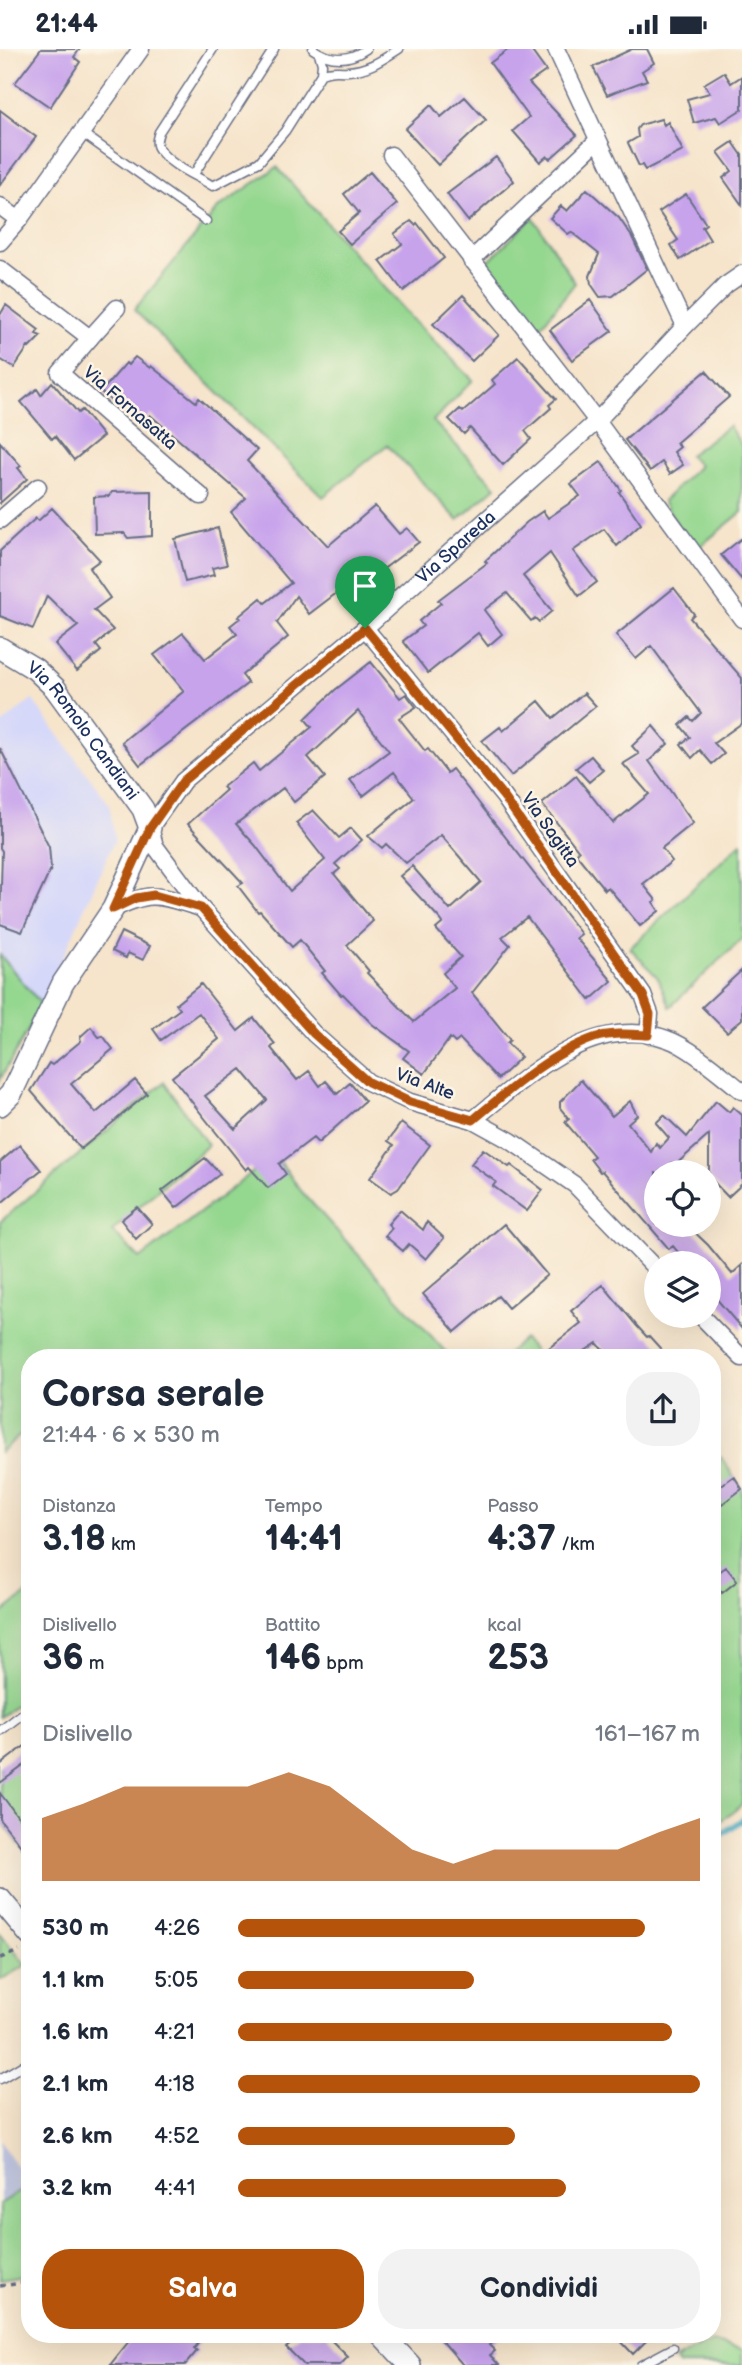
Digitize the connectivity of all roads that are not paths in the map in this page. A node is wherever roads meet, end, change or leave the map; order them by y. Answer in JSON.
{"nodes":[{"id":1,"x":141,"y":49,"type":"edge"},
{"id":2,"x":213,"y":49,"type":"edge"},
{"id":3,"x":274,"y":49,"type":"edge"},
{"id":4,"x":366,"y":49,"type":"edge"},
{"id":5,"x":399,"y":49,"type":"edge"},
{"id":6,"x":556,"y":49,"type":"edge"},
{"id":7,"x":316,"y":51,"type":"edge"},
{"id":8,"x":321,"y":74,"type":"junction"},
{"id":9,"x":82,"y":133,"type":"junction"},
{"id":10,"x":598,"y":140,"type":"junction"},
{"id":11,"x":391,"y":155,"type":"dead end"},
{"id":12,"x":194,"y":174,"type":"junction"},
{"id":13,"x":0,"y":206,"type":"edge"},
{"id":14,"x":19,"y":220,"type":"junction"},
{"id":15,"x":206,"y":221,"type":"dead end"},
{"id":16,"x":0,"y":241,"type":"edge"},
{"id":17,"x":471,"y":260,"type":"junction"},
{"id":18,"x":0,"y":269,"type":"edge"},
{"id":19,"x":742,"y":274,"type":"edge"},
{"id":20,"x":117,"y":308,"type":"dead end"},
{"id":21,"x":685,"y":326,"type":"junction"},
{"id":22,"x":90,"y":338,"type":"junction"},
{"id":23,"x":597,"y":421,"type":"junction"},
{"id":24,"x":38,"y":487,"type":"dead end"},
{"id":25,"x":201,"y":496,"type":"dead end"},
{"id":26,"x":0,"y":520,"type":"edge"},
{"id":27,"x":742,"y":619,"type":"edge"},
{"id":28,"x":365,"y":628,"type":"junction"},
{"id":29,"x":0,"y":648,"type":"edge"},
{"id":30,"x":150,"y":828,"type":"junction"},
{"id":31,"x":201,"y":908,"type":"junction"},
{"id":32,"x":113,"y":909,"type":"junction"},
{"id":33,"x":648,"y":1035,"type":"junction"},
{"id":34,"x":740,"y":1085,"type":"edge"},
{"id":35,"x":0,"y":1105,"type":"edge"},
{"id":36,"x":473,"y":1120,"type":"junction"},
{"id":37,"x":644,"y":1257,"type":"edge"},
{"id":38,"x":712,"y":1328,"type":"edge"},
{"id":39,"x":742,"y":1359,"type":"edge"},
{"id":40,"x":21,"y":1715,"type":"edge"},
{"id":41,"x":0,"y":1731,"type":"edge"},
{"id":42,"x":0,"y":1899,"type":"edge"},
{"id":43,"x":21,"y":1931,"type":"edge"},
{"id":44,"x":21,"y":2067,"type":"edge"},
{"id":45,"x":0,"y":2080,"type":"edge"},
{"id":46,"x":389,"y":2343,"type":"edge"},
{"id":47,"x":673,"y":2348,"type":"dead end"},
{"id":48,"x":410,"y":2365,"type":"edge"},
{"id":49,"x":641,"y":2365,"type":"edge"}],
"edges":[{"from":1,"to":9,"type":"street"},
{"from":2,"to":12,"type":"lane"},
{"from":3,"to":12,"type":"lane"},
{"from":4,"to":7,"type":"lane"},
{"from":5,"to":8,"type":"lane"},
{"from":6,"to":10,"type":"street"},
{"from":7,"to":8,"type":"lane"},
{"from":8,"to":12,"type":"lane"},
{"from":9,"to":14,"type":"street"},
{"from":9,"to":15,"type":"lane"},
{"from":10,"to":17,"type":"street"},
{"from":10,"to":21,"type":"street"},
{"from":11,"to":17,"type":"street"},
{"from":13,"to":14,"type":"street"},
{"from":14,"to":16,"type":"street"},
{"from":17,"to":23,"type":"street"},
{"from":18,"to":22,"type":"street","name":"Via Fornasatta"},
{"from":19,"to":21,"type":"street","name":"Via Spareda"},
{"from":20,"to":22,"type":"street"},
{"from":21,"to":23,"type":"street","name":"Via Spareda"},
{"from":22,"to":25,"type":"street","name":"Via Fornasatta"},
{"from":23,"to":27,"type":"street"},
{"from":23,"to":28,"type":"street","name":"Via Spareda"},
{"from":24,"to":26,"type":"street"},
{"from":28,"to":30,"type":"street","name":"Via Spareda"},
{"from":28,"to":33,"type":"street","name":"Via Sagitta"},
{"from":29,"to":30,"type":"street","name":"Via Romolo Candiani"},
{"from":30,"to":31,"type":"street","name":"Via Alte"},
{"from":30,"to":32,"type":"street","name":"Via Spareda"},
{"from":31,"to":32,"type":"street"},
{"from":31,"to":36,"type":"street","name":"Via Alte"},
{"from":32,"to":35,"type":"street","name":"Via Spareda"},
{"from":33,"to":34,"type":"street"},
{"from":33,"to":36,"type":"street"},
{"from":36,"to":37,"type":"street","name":"Via Alte"},
{"from":38,"to":39,"type":"street"},
{"from":40,"to":41,"type":"lane"},
{"from":42,"to":43,"type":"street"},
{"from":44,"to":45,"type":"lane"},
{"from":46,"to":48,"type":"street"},
{"from":47,"to":49,"type":"lane"}]}
